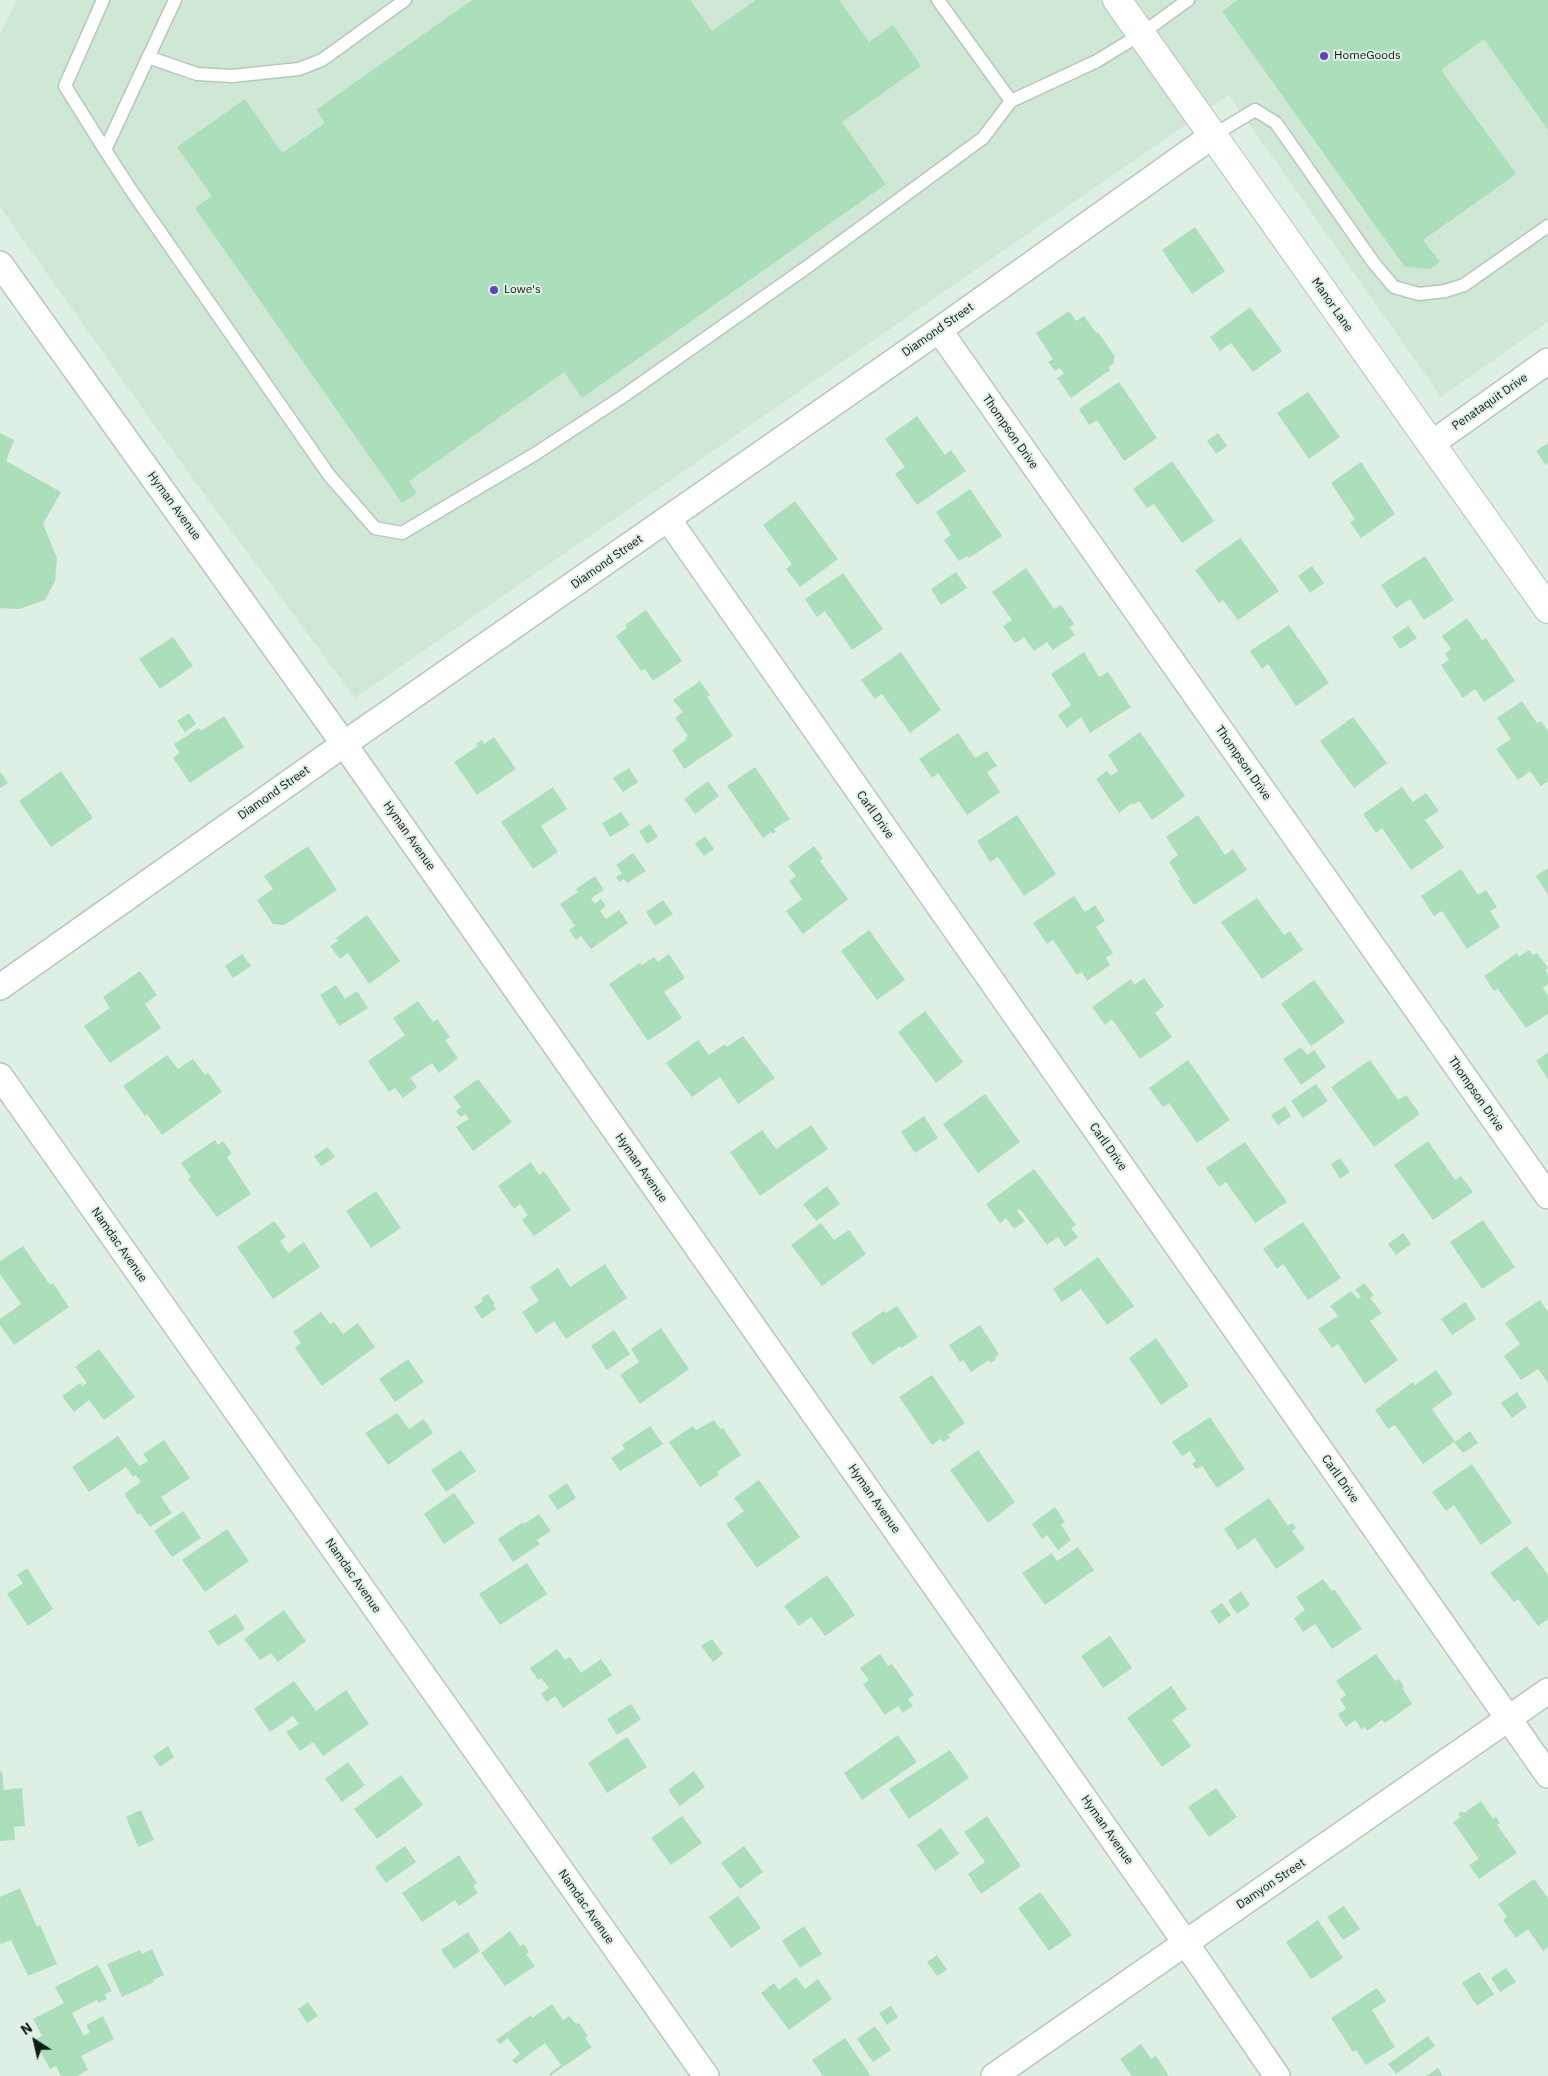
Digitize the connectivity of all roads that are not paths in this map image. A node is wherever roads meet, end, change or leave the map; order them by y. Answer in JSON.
{"nodes":[{"id":1,"x":103,"y":0,"type":"edge"},
{"id":2,"x":175,"y":0,"type":"edge"},
{"id":3,"x":406,"y":0,"type":"edge"},
{"id":4,"x":938,"y":0,"type":"edge"},
{"id":5,"x":1117,"y":0,"type":"edge"},
{"id":6,"x":1188,"y":0,"type":"edge"},
{"id":7,"x":1141,"y":34,"type":"junction"},
{"id":8,"x":148,"y":58,"type":"junction"},
{"id":9,"x":1011,"y":101,"type":"junction"},
{"id":10,"x":1212,"y":136,"type":"junction"},
{"id":11,"x":105,"y":150,"type":"junction"},
{"id":12,"x":1548,"y":226,"type":"edge"},
{"id":13,"x":7,"y":278,"type":"edge"},
{"id":14,"x":939,"y":330,"type":"junction"},
{"id":15,"x":1548,"y":361,"type":"edge"},
{"id":16,"x":1431,"y":444,"type":"junction"},
{"id":17,"x":668,"y":520,"type":"junction"},
{"id":18,"x":1548,"y":609,"type":"edge"},
{"id":19,"x":344,"y":744,"type":"junction"},
{"id":20,"x":0,"y":987,"type":"edge"},
{"id":21,"x":0,"y":1076,"type":"edge"},
{"id":22,"x":1548,"y":1196,"type":"edge"},
{"id":23,"x":1548,"y":1691,"type":"edge"},
{"id":24,"x":1509,"y":1719,"type":"junction"},
{"id":25,"x":1548,"y":1775,"type":"edge"},
{"id":26,"x":1185,"y":1942,"type":"junction"},
{"id":27,"x":706,"y":2076,"type":"edge"},
{"id":28,"x":994,"y":2076,"type":"edge"},
{"id":29,"x":1277,"y":2076,"type":"edge"}],
"edges":[{"from":1,"to":11,"type":"lane"},
{"from":2,"to":8,"type":"lane"},
{"from":3,"to":8,"type":"lane"},
{"from":4,"to":9,"type":"lane"},
{"from":5,"to":7,"type":"street","name":"Manor Lane"},
{"from":6,"to":7,"type":"lane"},
{"from":7,"to":9,"type":"lane"},
{"from":7,"to":10,"type":"street","name":"Manor Lane"},
{"from":8,"to":11,"type":"lane"},
{"from":9,"to":11,"type":"lane"},
{"from":10,"to":12,"type":"lane"},
{"from":10,"to":14,"type":"street","name":"Diamond Street"},
{"from":10,"to":16,"type":"street","name":"Manor Lane"},
{"from":13,"to":19,"type":"street","name":"Hyman Avenue"},
{"from":14,"to":17,"type":"street","name":"Diamond Street"},
{"from":14,"to":22,"type":"street","name":"Thompson Drive"},
{"from":15,"to":16,"type":"street","name":"Penataquit Drive"},
{"from":16,"to":18,"type":"street","name":"Manor Lane"},
{"from":17,"to":19,"type":"street","name":"Diamond Street"},
{"from":17,"to":24,"type":"street","name":"Carll Drive"},
{"from":19,"to":20,"type":"street","name":"Diamond Street"},
{"from":19,"to":26,"type":"street","name":"Hyman Avenue"},
{"from":21,"to":27,"type":"street","name":"Namdac Avenue"},
{"from":23,"to":24,"type":"street","name":"Damyon Street"},
{"from":24,"to":25,"type":"street","name":"Carll Drive"},
{"from":24,"to":26,"type":"street","name":"Damyon Street"},
{"from":26,"to":28,"type":"street","name":"Damyon Street"},
{"from":26,"to":29,"type":"street","name":"Hyman Avenue"}]}
